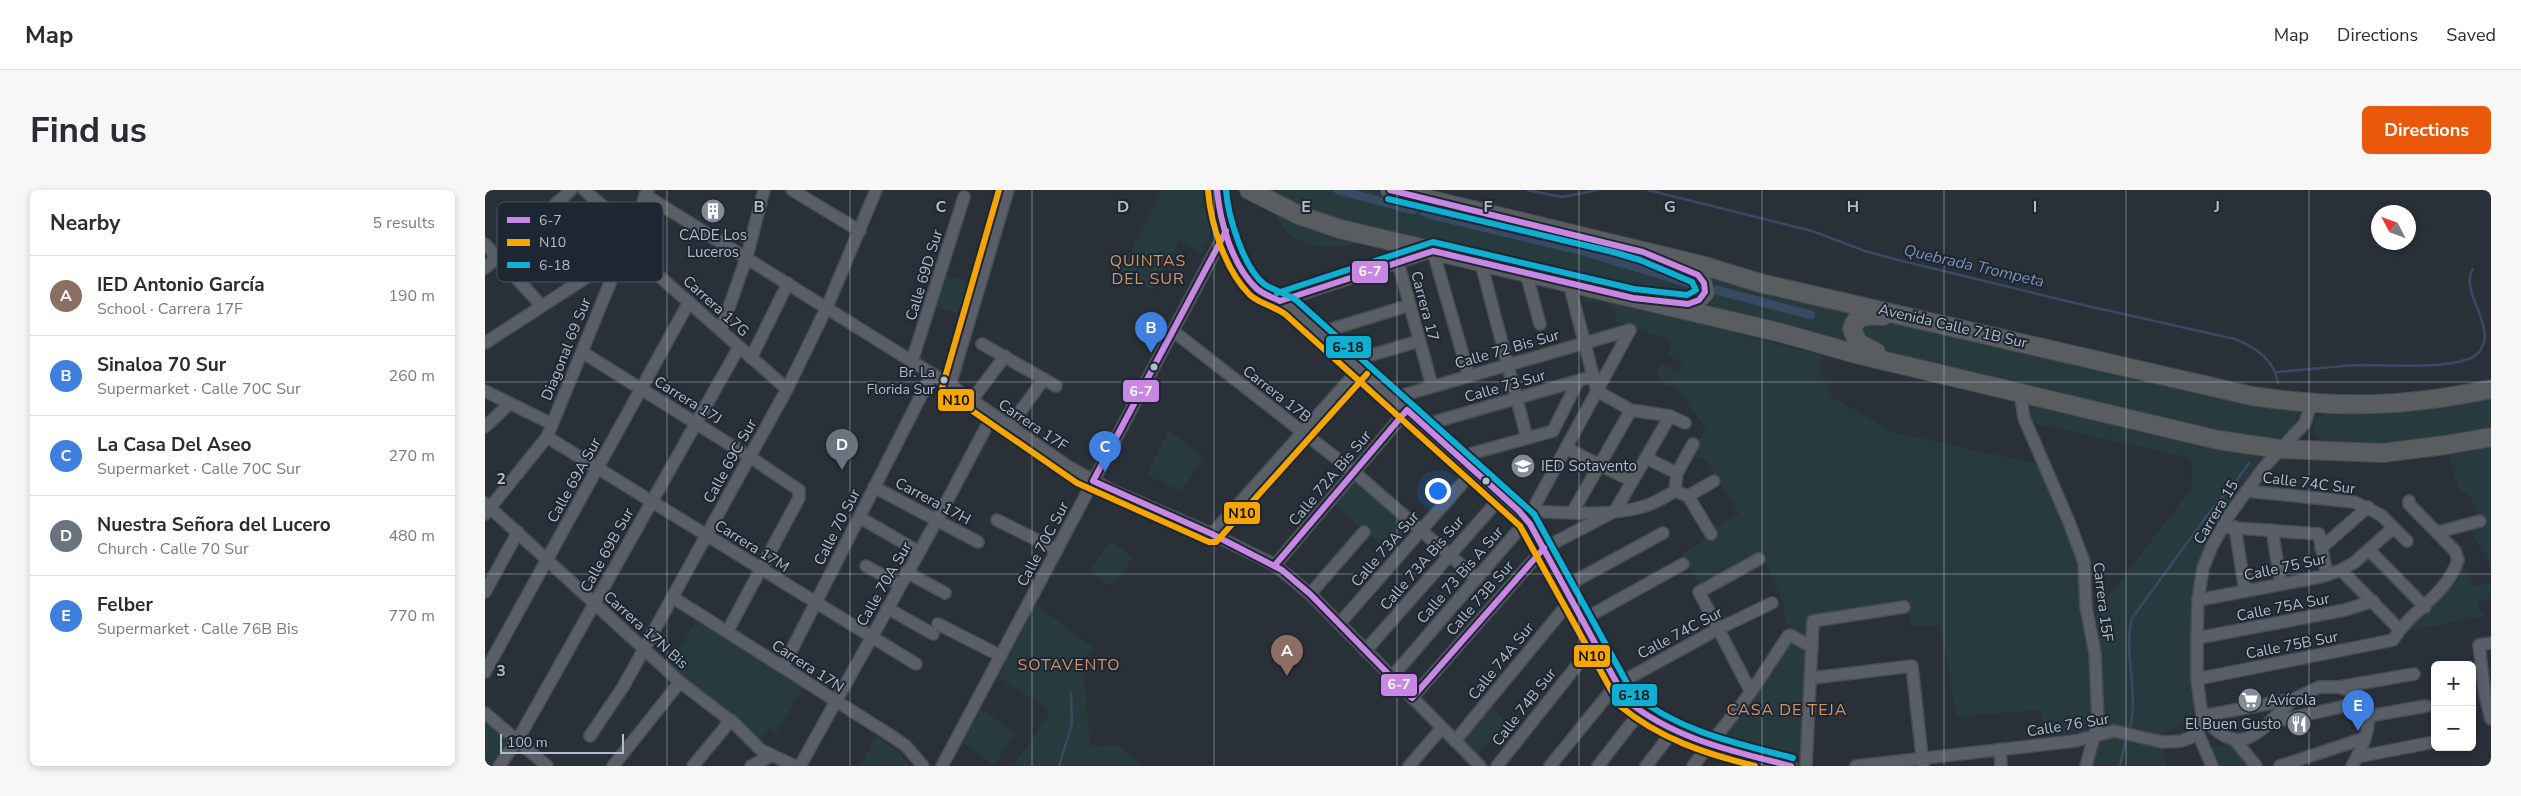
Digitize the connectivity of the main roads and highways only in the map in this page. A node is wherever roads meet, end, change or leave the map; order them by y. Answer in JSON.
{"nodes":[{"id":1,"x":1249,"y":190,"type":"edge"},
{"id":2,"x":1390,"y":190,"type":"edge"},
{"id":3,"x":1643,"y":252,"type":"junction"},
{"id":4,"x":1633,"y":298,"type":"junction"},
{"id":5,"x":1935,"y":322,"type":"junction"},
{"id":6,"x":1916,"y":367,"type":"junction"},
{"id":7,"x":2491,"y":390,"type":"edge"},
{"id":8,"x":2491,"y":437,"type":"edge"}],
"edges":[{"from":1,"to":4,"type":"highway"},
{"from":2,"to":3,"type":"highway","name":"Avenida Calle 71B Sur"},
{"from":3,"to":4,"type":"highway"},
{"from":3,"to":5,"type":"highway","name":"Avenida Calle 71B Sur"},
{"from":4,"to":6,"type":"highway"},
{"from":5,"to":6,"type":"highway"},
{"from":5,"to":7,"type":"highway","name":"Avenida Calle 71B Sur"},
{"from":6,"to":8,"type":"highway"}]}
